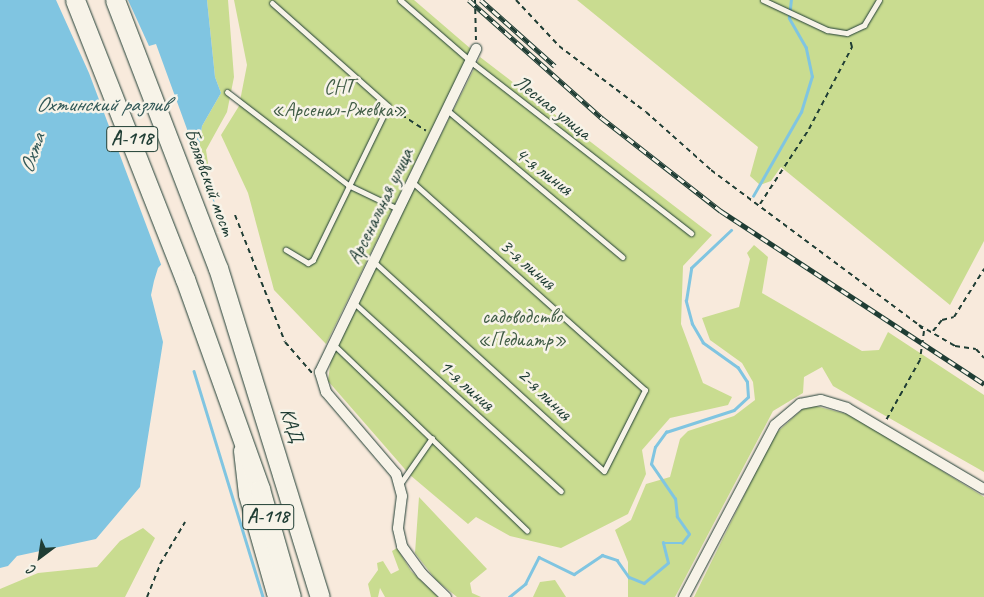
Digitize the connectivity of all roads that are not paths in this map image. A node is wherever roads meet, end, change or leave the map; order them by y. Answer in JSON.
{"nodes":[{"id":1,"x":75,"y":0,"type":"edge"},
{"id":2,"x":114,"y":0,"type":"edge"},
{"id":3,"x":400,"y":0,"type":"edge"},
{"id":4,"x":763,"y":0,"type":"edge"},
{"id":5,"x":879,"y":0,"type":"edge"},
{"id":6,"x":272,"y":3,"type":"dead end"},
{"id":7,"x":476,"y":49,"type":"road end"},
{"id":8,"x":470,"y":61,"type":"junction"},
{"id":9,"x":227,"y":92,"type":"dead end"},
{"id":10,"x":447,"y":110,"type":"junction"},
{"id":11,"x":412,"y":182,"type":"junction"},
{"id":12,"x":348,"y":186,"type":"junction"},
{"id":13,"x":398,"y":210,"type":"junction"},
{"id":14,"x":691,"y":232,"type":"dead end"},
{"id":15,"x":286,"y":250,"type":"dead end"},
{"id":16,"x":622,"y":258,"type":"dead end"},
{"id":17,"x":373,"y":260,"type":"junction"},
{"id":18,"x":218,"y":268,"type":"joint"},
{"id":19,"x":352,"y":301,"type":"junction"},
{"id":20,"x":332,"y":343,"type":"junction"},
{"id":21,"x":645,"y":390,"type":"joint"},
{"id":22,"x":432,"y":438,"type":"junction"},
{"id":23,"x":240,"y":439,"type":"junction"},
{"id":24,"x":400,"y":485,"type":"junction"},
{"id":25,"x":984,"y":489,"type":"edge"},
{"id":26,"x":561,"y":491,"type":"dead end"},
{"id":27,"x":527,"y":531,"type":"dead end"},
{"id":28,"x":276,"y":597,"type":"edge"},
{"id":29,"x":291,"y":597,"type":"edge"},
{"id":30,"x":320,"y":597,"type":"edge"},
{"id":31,"x":446,"y":597,"type":"edge"},
{"id":32,"x":684,"y":597,"type":"edge"}],
"edges":[{"from":1,"to":23,"type":"highway","number":"А-118"},
{"from":2,"to":18,"type":"highway","name":"Беляевский мост","number":"А-118"},
{"from":3,"to":8,"type":"lane","name":"Лесная улица"},
{"from":4,"to":5,"type":"lane"},
{"from":6,"to":12,"type":"lane","name":"Арсенальная улица"},
{"from":7,"to":8,"type":"street","name":"Арсенальная улица"},
{"from":8,"to":10,"type":"street","name":"Арсенальная улица"},
{"from":8,"to":14,"type":"lane","name":"Лесная улица"},
{"from":9,"to":12,"type":"lane"},
{"from":10,"to":11,"type":"street","name":"Арсенальная улица"},
{"from":10,"to":16,"type":"lane","name":"4-я линия"},
{"from":11,"to":13,"type":"street","name":"Арсенальная улица"},
{"from":11,"to":21,"type":"lane","name":"3-я линия"},
{"from":12,"to":13,"type":"lane"},
{"from":12,"to":15,"type":"lane","name":"Арсенальная улица"},
{"from":13,"to":17,"type":"street","name":"Арсенальная улица"},
{"from":17,"to":19,"type":"street","name":"Арсенальная улица"},
{"from":17,"to":21,"type":"lane","name":"2-я линия"},
{"from":18,"to":30,"type":"highway","name":"КАД","number":"А-118"},
{"from":19,"to":20,"type":"street","name":"Арсенальная улица"},
{"from":19,"to":26,"type":"lane","name":"1-я линия"},
{"from":20,"to":22,"type":"lane"},
{"from":20,"to":24,"type":"street","name":"Арсенальная улица"},
{"from":22,"to":24,"type":"lane"},
{"from":22,"to":27,"type":"lane"},
{"from":23,"to":28,"type":"main road"},
{"from":23,"to":29,"type":"highway","number":"А-118"},
{"from":24,"to":31,"type":"street"},
{"from":25,"to":32,"type":"street"}]}
